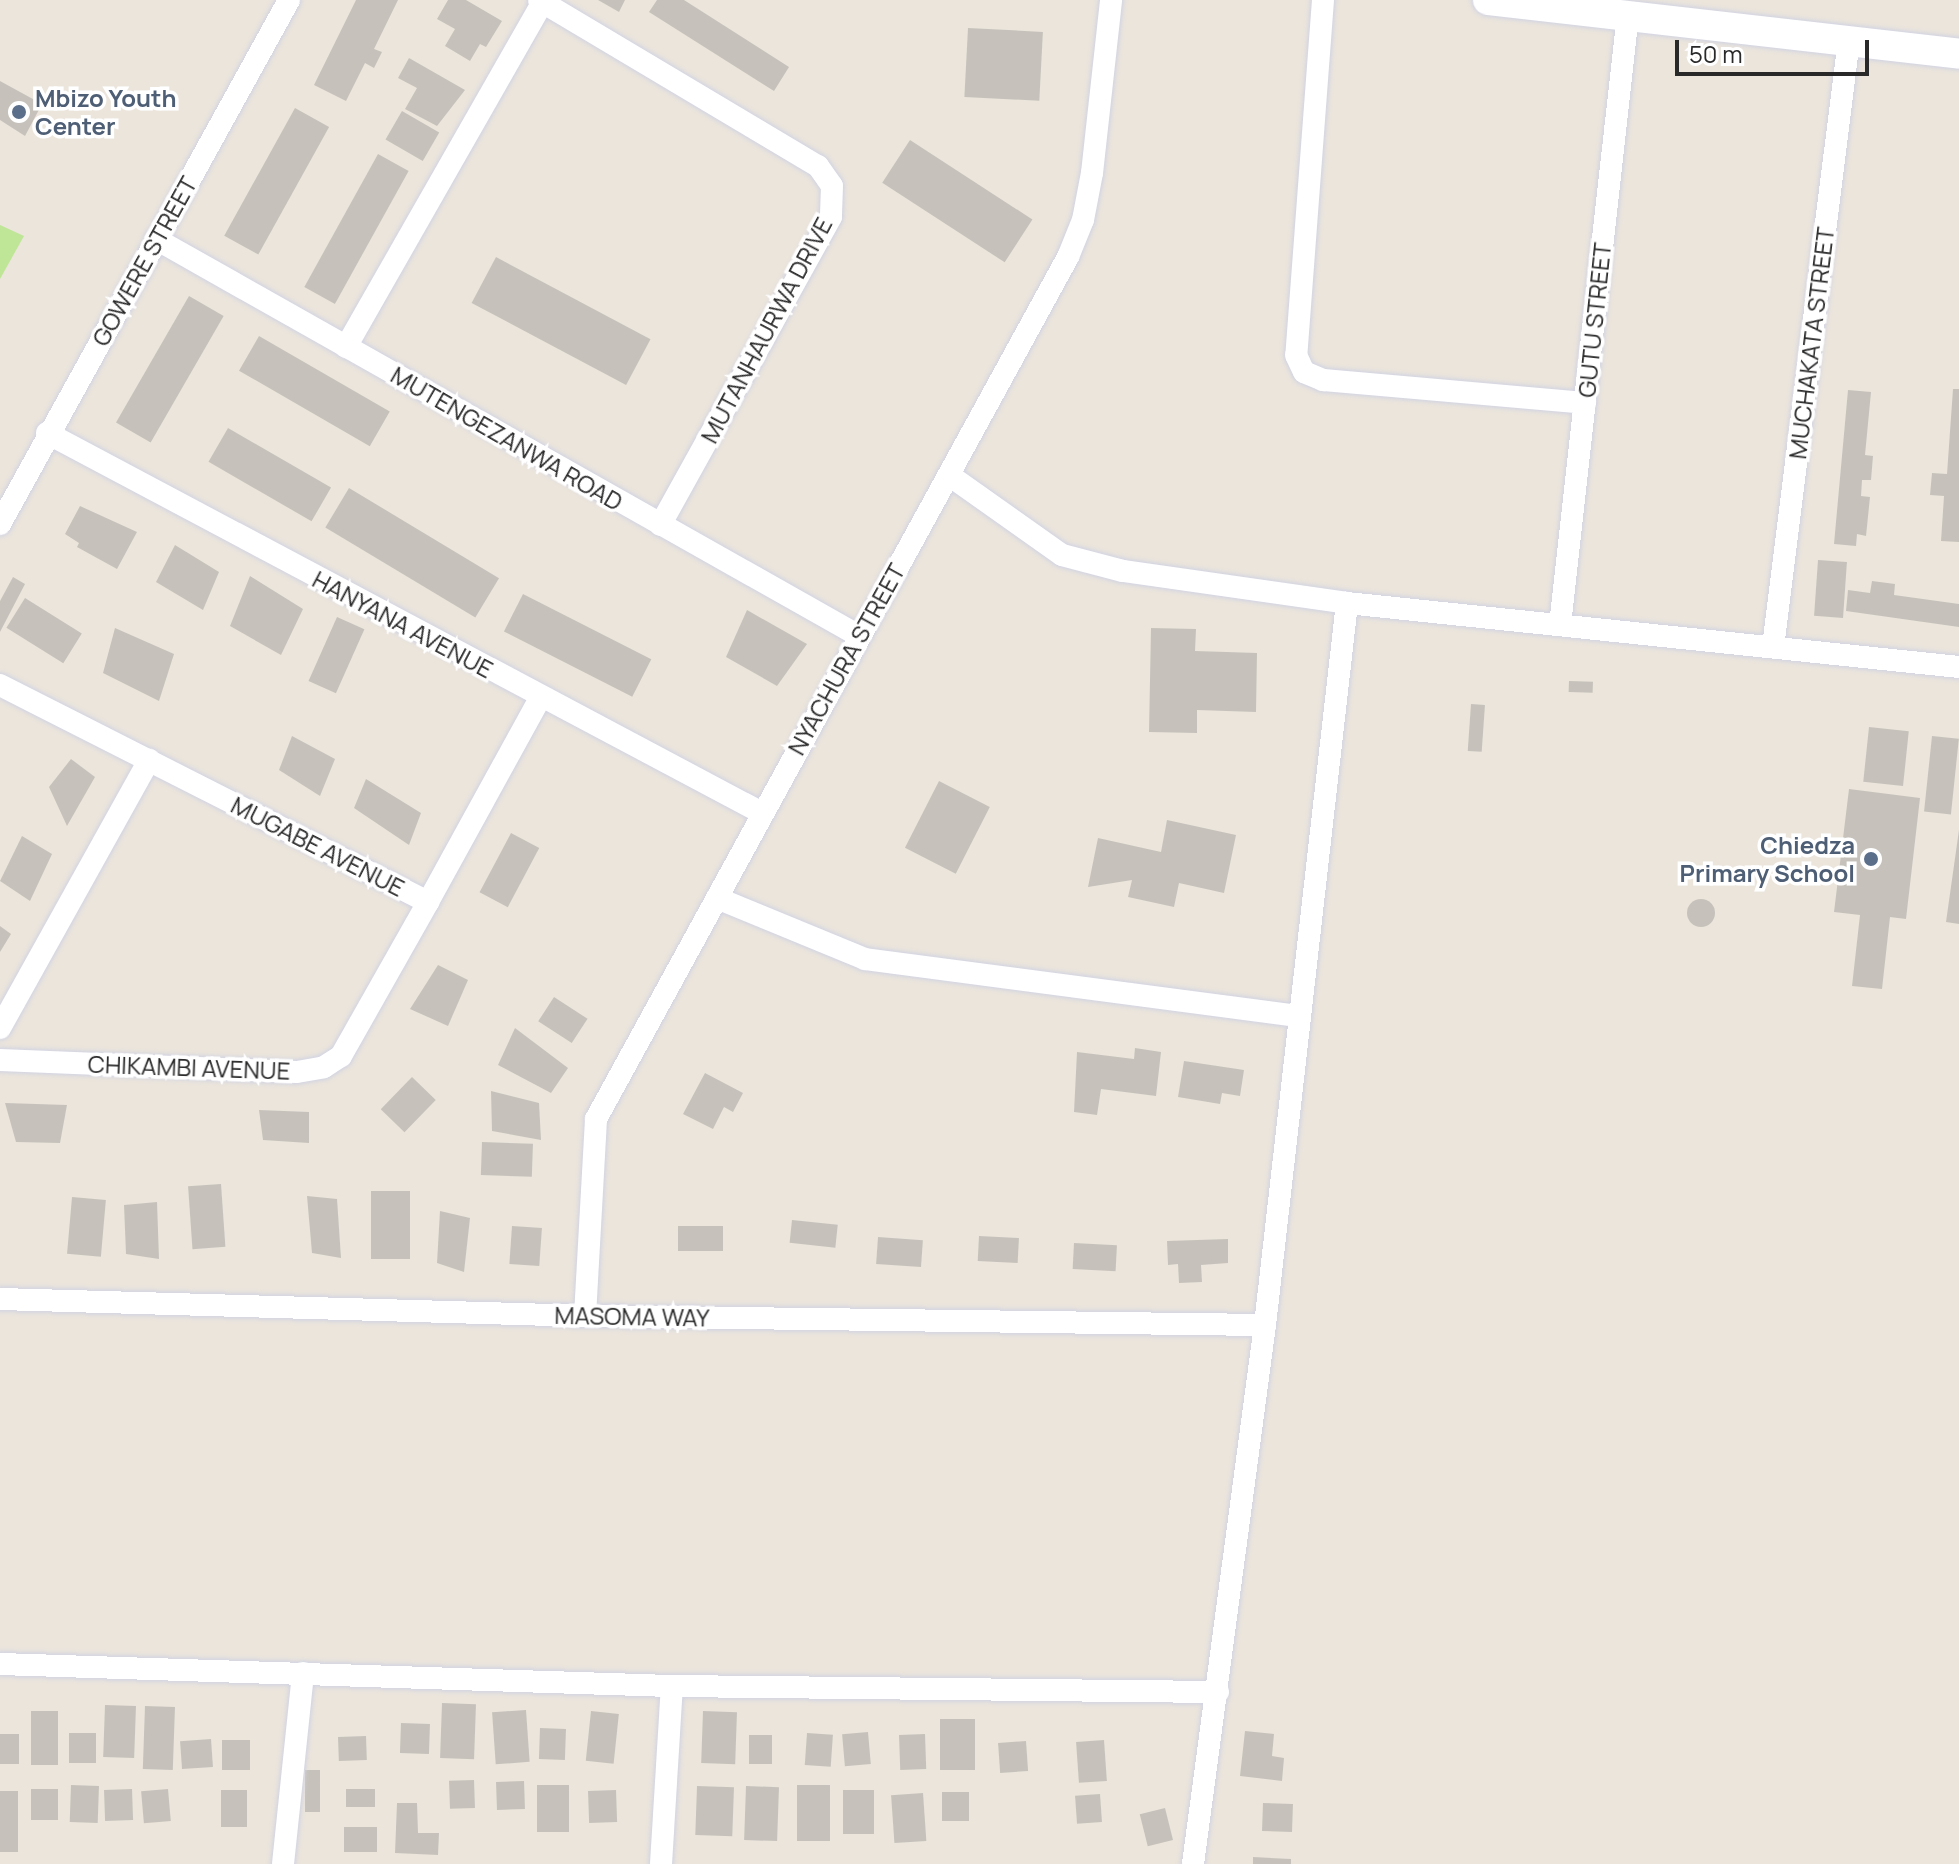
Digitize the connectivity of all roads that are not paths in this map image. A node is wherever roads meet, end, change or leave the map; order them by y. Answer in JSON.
{"nodes":[{"id":1,"x":289,"y":0,"type":"edge"},
{"id":2,"x":1111,"y":0,"type":"edge"},
{"id":3,"x":1323,"y":0,"type":"edge"},
{"id":4,"x":1488,"y":0,"type":"edge"},
{"id":5,"x":541,"y":1,"type":"edge"},
{"id":6,"x":1628,"y":14,"type":"junction"},
{"id":7,"x":1849,"y":39,"type":"junction"},
{"id":8,"x":1959,"y":54,"type":"edge"},
{"id":9,"x":156,"y":239,"type":"junction"},
{"id":10,"x":346,"y":347,"type":"junction"},
{"id":11,"x":1585,"y":403,"type":"junction"},
{"id":12,"x":47,"y":433,"type":"junction"},
{"id":13,"x":949,"y":475,"type":"junction"},
{"id":14,"x":0,"y":524,"type":"edge"},
{"id":15,"x":660,"y":525,"type":"junction"},
{"id":16,"x":1347,"y":603,"type":"junction"},
{"id":17,"x":1560,"y":625,"type":"junction"},
{"id":18,"x":859,"y":636,"type":"junction"},
{"id":19,"x":1773,"y":647,"type":"junction"},
{"id":20,"x":1959,"y":667,"type":"edge"},
{"id":21,"x":0,"y":685,"type":"edge"},
{"id":22,"x":540,"y":698,"type":"junction"},
{"id":23,"x":149,"y":760,"type":"junction"},
{"id":24,"x":760,"y":812,"type":"junction"},
{"id":25,"x":717,"y":898,"type":"junction"},
{"id":26,"x":428,"y":902,"type":"junction"},
{"id":27,"x":1298,"y":1016,"type":"junction"},
{"id":28,"x":0,"y":1028,"type":"edge"},
{"id":29,"x":0,"y":1060,"type":"edge"},
{"id":30,"x":0,"y":1299,"type":"edge"},
{"id":31,"x":585,"y":1316,"type":"junction"},
{"id":32,"x":1265,"y":1325,"type":"junction"},
{"id":33,"x":0,"y":1664,"type":"edge"},
{"id":34,"x":303,"y":1673,"type":"junction"},
{"id":35,"x":672,"y":1686,"type":"junction"},
{"id":36,"x":1218,"y":1692,"type":"junction"},
{"id":37,"x":283,"y":1864,"type":"edge"},
{"id":38,"x":661,"y":1864,"type":"edge"},
{"id":39,"x":1193,"y":1864,"type":"edge"}],
"edges":[{"from":1,"to":9,"type":"street","name":"GOWERE STREET"},
{"from":2,"to":13,"type":"street","name":"NYACHURA STREET"},
{"from":3,"to":11,"type":"street"},
{"from":4,"to":6,"type":"street"},
{"from":5,"to":10,"type":"street"},
{"from":5,"to":15,"type":"street","name":"MUTANHAURWA DRIVE"},
{"from":6,"to":7,"type":"street"},
{"from":6,"to":11,"type":"street","name":"GUTU STREET"},
{"from":7,"to":8,"type":"street"},
{"from":7,"to":19,"type":"street","name":"MUCHAKATA STREET"},
{"from":9,"to":10,"type":"street","name":"MUTENGEZANWA ROAD"},
{"from":9,"to":12,"type":"street","name":"GOWERE STREET"},
{"from":10,"to":15,"type":"street","name":"MUTENGEZANWA ROAD"},
{"from":11,"to":17,"type":"street","name":"GUTU STREET"},
{"from":12,"to":14,"type":"street","name":"GOWERE STREET"},
{"from":12,"to":22,"type":"street","name":"HANYANA AVENUE"},
{"from":13,"to":16,"type":"street"},
{"from":13,"to":18,"type":"street","name":"NYACHURA STREET"},
{"from":15,"to":18,"type":"street","name":"MUTENGEZANWA ROAD"},
{"from":16,"to":17,"type":"street"},
{"from":16,"to":27,"type":"street"},
{"from":17,"to":19,"type":"street"},
{"from":18,"to":24,"type":"street","name":"NYACHURA STREET"},
{"from":19,"to":20,"type":"street"},
{"from":21,"to":23,"type":"street","name":"MUGABE AVENUE"},
{"from":22,"to":24,"type":"street","name":"HANYANA AVENUE"},
{"from":22,"to":26,"type":"street","name":"MUGABE AVENUE"},
{"from":23,"to":26,"type":"street","name":"MUGABE AVENUE"},
{"from":23,"to":28,"type":"street"},
{"from":24,"to":25,"type":"street","name":"NYACHURA STREET"},
{"from":25,"to":27,"type":"street"},
{"from":25,"to":31,"type":"street","name":"NYACHURA STREET"},
{"from":26,"to":29,"type":"street","name":"CHIKAMBI AVENUE"},
{"from":27,"to":32,"type":"street"},
{"from":30,"to":31,"type":"street","name":"MASOMA WAY"},
{"from":31,"to":32,"type":"street","name":"MASOMA WAY"},
{"from":32,"to":36,"type":"street"},
{"from":33,"to":34,"type":"street"},
{"from":34,"to":35,"type":"street"},
{"from":34,"to":37,"type":"street"},
{"from":35,"to":36,"type":"street"},
{"from":35,"to":38,"type":"street"},
{"from":36,"to":39,"type":"street"}]}
